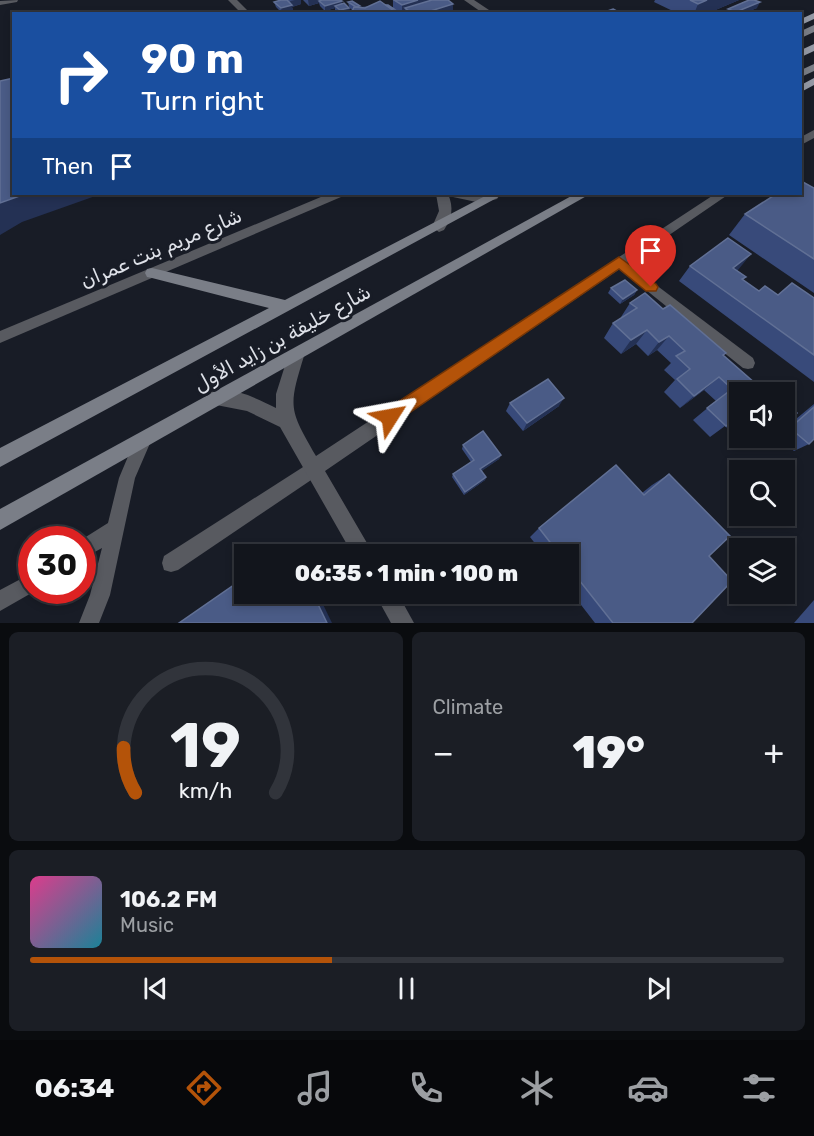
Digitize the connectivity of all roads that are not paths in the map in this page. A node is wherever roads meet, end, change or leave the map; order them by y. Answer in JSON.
{"nodes":[{"id":1,"x":14,"y":0,"type":"edge"},
{"id":2,"x":232,"y":0,"type":"edge"},
{"id":3,"x":468,"y":0,"type":"edge"},
{"id":4,"x":0,"y":3,"type":"edge"},
{"id":5,"x":245,"y":12,"type":"edge"},
{"id":6,"x":488,"y":12,"type":"edge"},
{"id":7,"x":335,"y":195,"type":"edge"},
{"id":8,"x":442,"y":195,"type":"edge"},
{"id":9,"x":462,"y":195,"type":"edge"},
{"id":10,"x":496,"y":195,"type":"edge"},
{"id":11,"x":582,"y":195,"type":"edge"},
{"id":12,"x":721,"y":195,"type":"edge"},
{"id":13,"x":438,"y":226,"type":"junction"},
{"id":14,"x":619,"y":262,"type":"junction"},
{"id":15,"x":152,"y":273,"type":"junction"},
{"id":16,"x":285,"y":306,"type":"junction"},
{"id":17,"x":0,"y":336,"type":"edge"},
{"id":18,"x":296,"y":356,"type":"junction"},
{"id":19,"x":748,"y":363,"type":"dead end"},
{"id":20,"x":217,"y":398,"type":"junction"},
{"id":21,"x":286,"y":421,"type":"junction"},
{"id":22,"x":142,"y":441,"type":"junction"},
{"id":23,"x":0,"y":458,"type":"edge"},
{"id":24,"x":314,"y":468,"type":"junction"},
{"id":25,"x":0,"y":520,"type":"edge"},
{"id":26,"x":116,"y":528,"type":"junction"},
{"id":27,"x":96,"y":541,"type":"edge"},
{"id":28,"x":358,"y":544,"type":"edge"},
{"id":29,"x":171,"y":563,"type":"dead end"},
{"id":30,"x":18,"y":590,"type":"edge"},
{"id":31,"x":0,"y":601,"type":"edge"},
{"id":32,"x":392,"y":604,"type":"edge"},
{"id":33,"x":89,"y":623,"type":"edge"},
{"id":34,"x":403,"y":623,"type":"edge"}],
"edges":[{"from":1,"to":4,"type":"street"},
{"from":2,"to":5,"type":"street"},
{"from":3,"to":6,"type":"street"},
{"from":7,"to":15,"type":"lane","name":"شارع مريم بنت عمران"},
{"from":8,"to":13,"type":"street"},
{"from":9,"to":10,"type":"street"},
{"from":10,"to":13,"type":"main road","name":"شارع خليفة بن زايد الأول"},
{"from":11,"to":18,"type":"main road","name":"شارع خليفة بن زايد الأول"},
{"from":12,"to":14,"type":"street"},
{"from":13,"to":16,"type":"main road","name":"شارع خليفة بن زايد الأول"},
{"from":14,"to":19,"type":"lane"},
{"from":14,"to":24,"type":"street"},
{"from":15,"to":16,"type":"main road"},
{"from":15,"to":17,"type":"lane","name":"شارع مريم بنت عمران"},
{"from":16,"to":23,"type":"main road","name":"شارع خليفة بن زايد الأول"},
{"from":18,"to":20,"type":"main road","name":"شارع خليفة بن زايد الأول"},
{"from":18,"to":21,"type":"street"},
{"from":20,"to":21,"type":"street"},
{"from":20,"to":22,"type":"main road","name":"شارع خليفة بن زايد الأول"},
{"from":21,"to":24,"type":"street"},
{"from":22,"to":25,"type":"main road","name":"شارع خليفة بن زايد الأول"},
{"from":22,"to":26,"type":"lane"},
{"from":24,"to":28,"type":"street"},
{"from":24,"to":29,"type":"lane"},
{"from":26,"to":27,"type":"lane"},
{"from":26,"to":33,"type":"lane"},
{"from":30,"to":31,"type":"lane"},
{"from":32,"to":34,"type":"street"}]}
